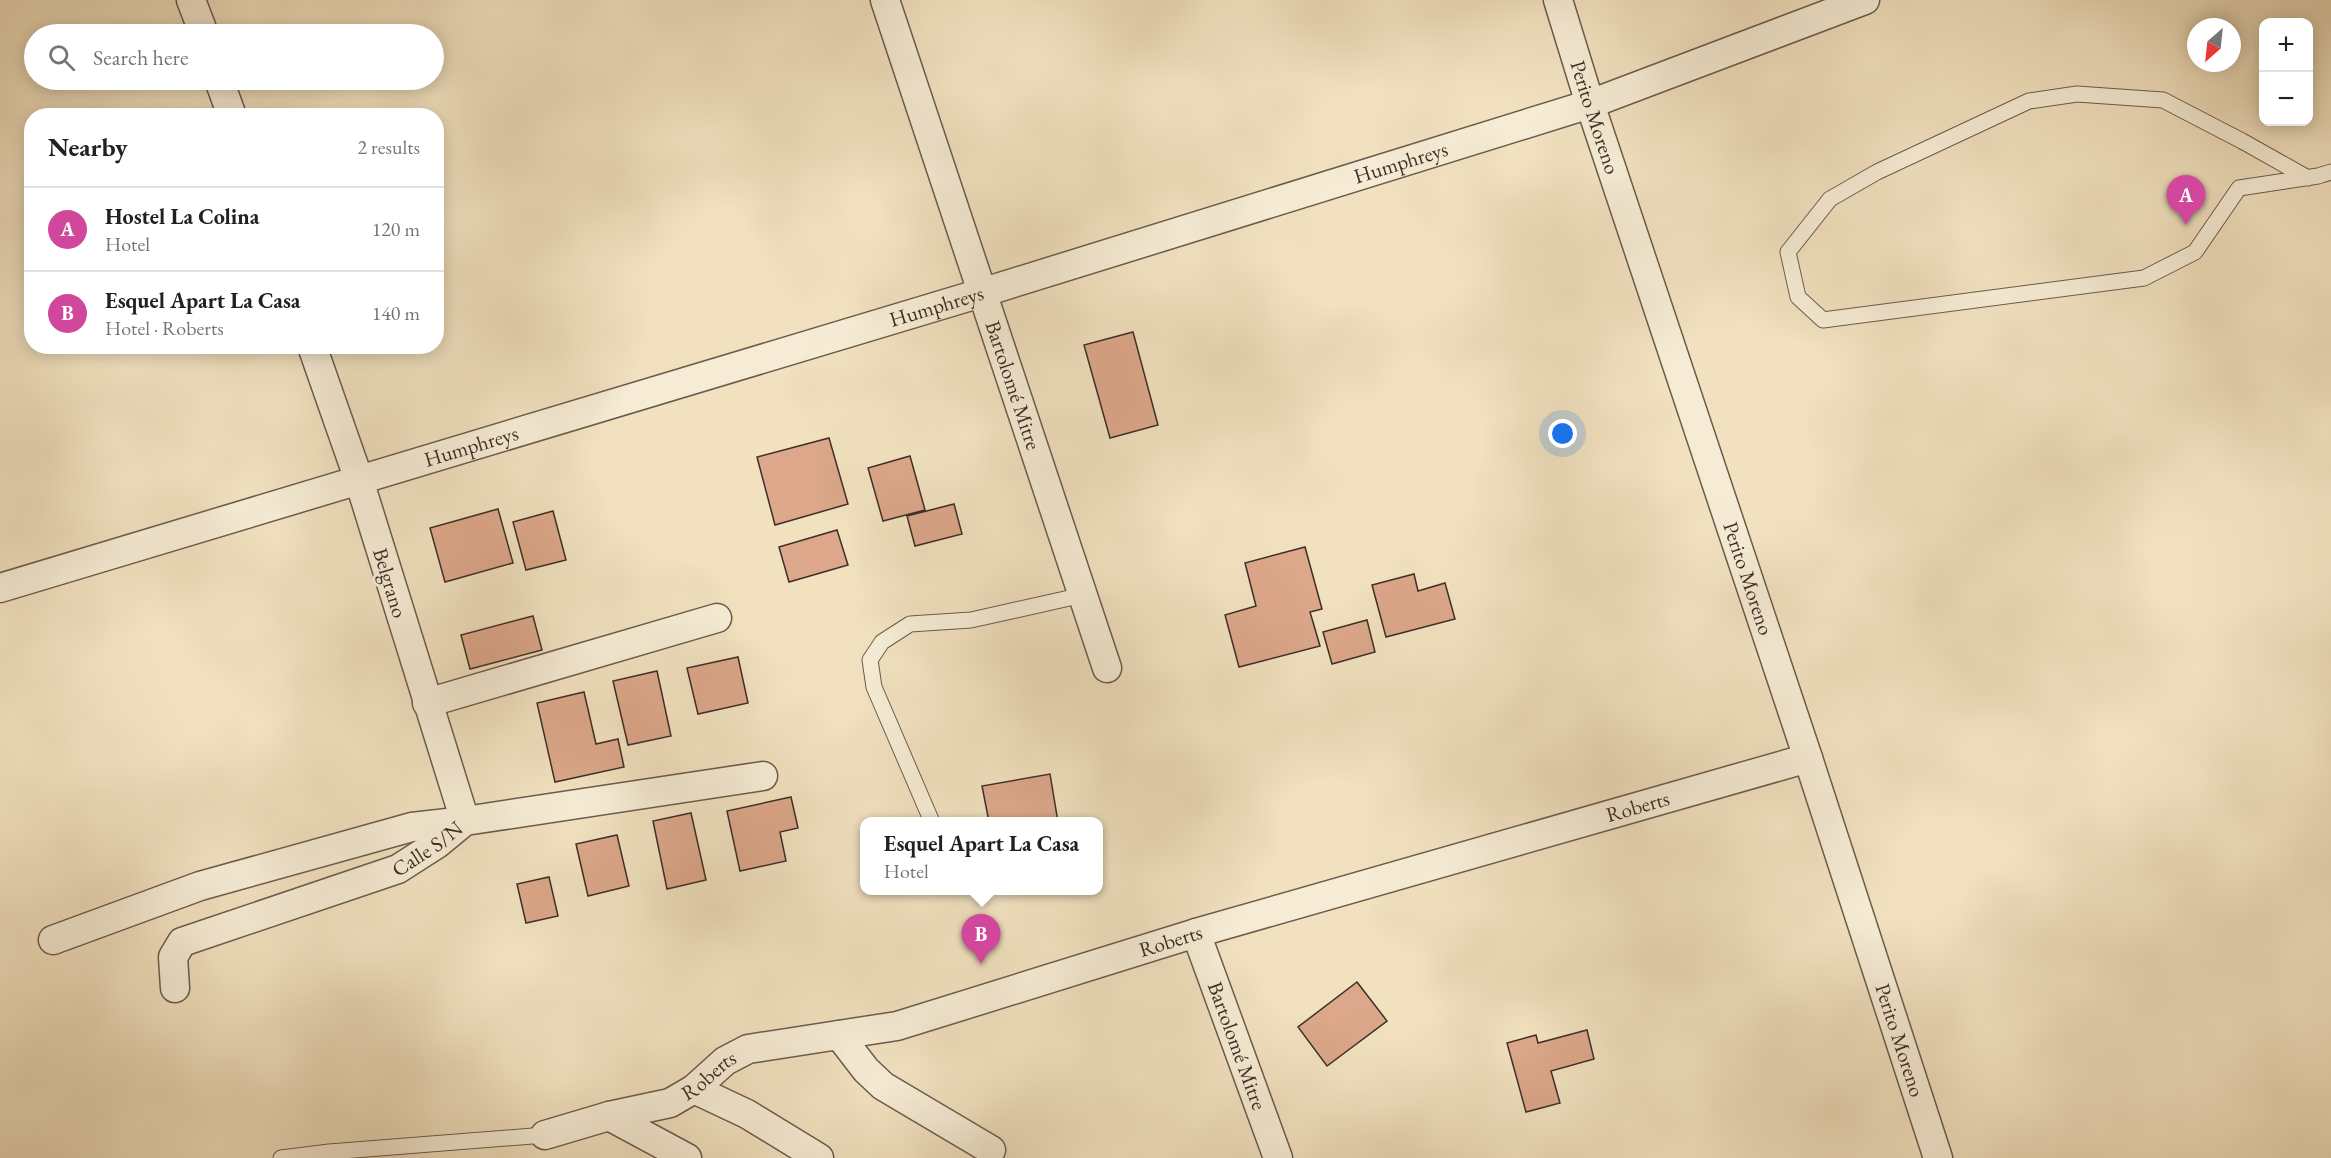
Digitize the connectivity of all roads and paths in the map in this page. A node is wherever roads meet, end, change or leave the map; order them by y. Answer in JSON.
{"nodes":[{"id":1,"x":192,"y":0,"type":"edge"},
{"id":2,"x":885,"y":0,"type":"edge"},
{"id":3,"x":1558,"y":0,"type":"edge"},
{"id":4,"x":1865,"y":0,"type":"edge"},
{"id":5,"x":200,"y":24,"type":"edge"},
{"id":6,"x":223,"y":90,"type":"edge"},
{"id":7,"x":1590,"y":104,"type":"junction"},
{"id":8,"x":229,"y":108,"type":"edge"},
{"id":9,"x":2331,"y":172,"type":"edge"},
{"id":10,"x":2308,"y":178,"type":"junction"},
{"id":11,"x":981,"y":293,"type":"junction"},
{"id":12,"x":315,"y":354,"type":"edge"},
{"id":13,"x":359,"y":480,"type":"junction"},
{"id":14,"x":0,"y":588,"type":"edge"},
{"id":15,"x":1083,"y":596,"type":"junction"},
{"id":16,"x":717,"y":618,"type":"dead end"},
{"id":17,"x":1107,"y":668,"type":"dead end"},
{"id":18,"x":427,"y":703,"type":"junction"},
{"id":19,"x":1808,"y":759,"type":"junction"},
{"id":20,"x":763,"y":776,"type":"dead end"},
{"id":21,"x":930,"y":817,"type":"edge"},
{"id":22,"x":465,"y":821,"type":"junction"},
{"id":23,"x":1196,"y":933,"type":"junction"},
{"id":24,"x":53,"y":940,"type":"dead end"},
{"id":25,"x":175,"y":988,"type":"dead end"},
{"id":26,"x":839,"y":1035,"type":"junction"},
{"id":27,"x":694,"y":1089,"type":"junction"},
{"id":28,"x":609,"y":1116,"type":"junction"},
{"id":29,"x":545,"y":1135,"type":"joint"},
{"id":30,"x":991,"y":1150,"type":"dead end"},
{"id":31,"x":281,"y":1158,"type":"edge"},
{"id":32,"x":687,"y":1158,"type":"edge"},
{"id":33,"x":819,"y":1158,"type":"edge"},
{"id":34,"x":1278,"y":1158,"type":"edge"},
{"id":35,"x":1938,"y":1158,"type":"edge"}],
"edges":[{"from":1,"to":5,"type":"street"},
{"from":2,"to":11,"type":"street","name":"Bartolomé Mitre"},
{"from":3,"to":7,"type":"street","name":"Perito Moreno"},
{"from":4,"to":7,"type":"street","name":"Humphreys"},
{"from":6,"to":8,"type":"street"},
{"from":7,"to":11,"type":"street","name":"Humphreys"},
{"from":7,"to":19,"type":"street","name":"Perito Moreno"},
{"from":9,"to":10,"type":"lane"},
{"from":10,"to":10,"type":"lane"},
{"from":11,"to":13,"type":"street","name":"Humphreys"},
{"from":11,"to":15,"type":"street","name":"Bartolomé Mitre"},
{"from":12,"to":13,"type":"street","name":"Belgrano"},
{"from":13,"to":14,"type":"street","name":"Humphreys"},
{"from":13,"to":18,"type":"street","name":"Belgrano"},
{"from":15,"to":17,"type":"street","name":"Bartolomé Mitre"},
{"from":15,"to":21,"type":"lane"},
{"from":16,"to":18,"type":"street"},
{"from":18,"to":22,"type":"street","name":"Belgrano"},
{"from":19,"to":23,"type":"street","name":"Roberts"},
{"from":19,"to":35,"type":"street","name":"Perito Moreno"},
{"from":20,"to":22,"type":"street","name":"Calle S/N"},
{"from":22,"to":24,"type":"street"},
{"from":22,"to":25,"type":"street","name":"Calle S/N"},
{"from":23,"to":26,"type":"street","name":"Roberts"},
{"from":23,"to":34,"type":"street","name":"Bartolomé Mitre"},
{"from":26,"to":27,"type":"street","name":"Roberts"},
{"from":26,"to":30,"type":"street"},
{"from":27,"to":28,"type":"street","name":"Roberts"},
{"from":27,"to":33,"type":"street"},
{"from":28,"to":29,"type":"street","name":"Roberts"},
{"from":28,"to":32,"type":"street"},
{"from":29,"to":31,"type":"lane"}]}
